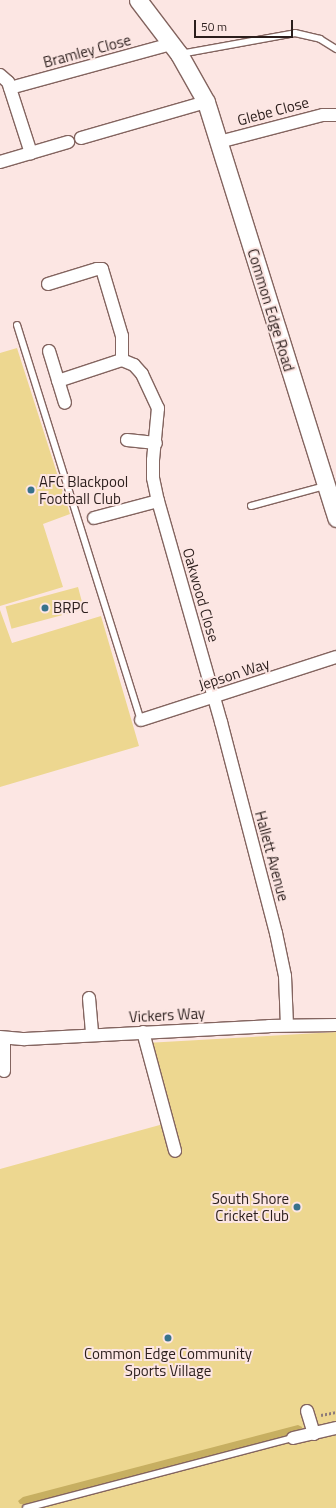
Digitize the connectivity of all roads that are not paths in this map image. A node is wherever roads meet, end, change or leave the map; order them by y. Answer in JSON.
{"nodes":[{"id":1,"x":138,"y":0,"type":"edge"},
{"id":2,"x":175,"y":49,"type":"junction"},
{"id":3,"x":336,"y":49,"type":"edge"},
{"id":4,"x":0,"y":75,"type":"edge"},
{"id":5,"x":10,"y":88,"type":"junction"},
{"id":6,"x":206,"y":102,"type":"junction"},
{"id":7,"x":336,"y":115,"type":"edge"},
{"id":8,"x":81,"y":138,"type":"dead end"},
{"id":9,"x":68,"y":142,"type":"dead end"},
{"id":10,"x":219,"y":142,"type":"junction"},
{"id":11,"x":31,"y":153,"type":"junction"},
{"id":12,"x":0,"y":162,"type":"edge"},
{"id":13,"x":48,"y":284,"type":"dead end"},
{"id":14,"x":17,"y":325,"type":"dead end"},
{"id":15,"x":49,"y":351,"type":"dead end"},
{"id":16,"x":122,"y":360,"type":"junction"},
{"id":17,"x":58,"y":381,"type":"junction"},
{"id":18,"x":65,"y":403,"type":"dead end"},
{"id":19,"x":127,"y":440,"type":"dead end"},
{"id":20,"x":156,"y":442,"type":"junction"},
{"id":21,"x":326,"y":486,"type":"junction"},
{"id":22,"x":158,"y":501,"type":"junction"},
{"id":23,"x":251,"y":506,"type":"dead end"},
{"id":24,"x":94,"y":518,"type":"dead end"},
{"id":25,"x":336,"y":518,"type":"edge"},
{"id":26,"x":336,"y":657,"type":"edge"},
{"id":27,"x":214,"y":698,"type":"junction"},
{"id":28,"x":141,"y":720,"type":"joint"},
{"id":29,"x":89,"y":998,"type":"dead end"},
{"id":30,"x":287,"y":1025,"type":"junction"},
{"id":31,"x":336,"y":1025,"type":"edge"},
{"id":32,"x":143,"y":1032,"type":"junction"},
{"id":33,"x":92,"y":1035,"type":"junction"},
{"id":34,"x":2,"y":1038,"type":"edge"},
{"id":35,"x":4,"y":1071,"type":"dead end"},
{"id":36,"x":175,"y":1151,"type":"dead end"},
{"id":37,"x":307,"y":1411,"type":"dead end"},
{"id":38,"x":336,"y":1428,"type":"edge"},
{"id":39,"x":314,"y":1434,"type":"junction"},
{"id":40,"x":293,"y":1438,"type":"joint"},
{"id":41,"x":26,"y":1508,"type":"edge"}],
"edges":[{"from":1,"to":2,"type":"main road","name":"Common Edge Road"},
{"from":2,"to":3,"type":"lane"},
{"from":2,"to":5,"type":"street","name":"Bramley Close"},
{"from":2,"to":6,"type":"main road","name":"Common Edge Road"},
{"from":4,"to":5,"type":"street"},
{"from":5,"to":11,"type":"street"},
{"from":6,"to":8,"type":"street"},
{"from":6,"to":10,"type":"main road","name":"Common Edge Road"},
{"from":7,"to":10,"type":"street","name":"Glebe Close"},
{"from":9,"to":11,"type":"street"},
{"from":10,"to":21,"type":"main road","name":"Common Edge Road"},
{"from":11,"to":12,"type":"street"},
{"from":13,"to":16,"type":"street"},
{"from":14,"to":28,"type":"lane"},
{"from":15,"to":17,"type":"street"},
{"from":16,"to":17,"type":"street"},
{"from":16,"to":20,"type":"street","name":"Oakwood Close"},
{"from":17,"to":18,"type":"street"},
{"from":19,"to":20,"type":"street"},
{"from":20,"to":22,"type":"street","name":"Oakwood Close"},
{"from":21,"to":23,"type":"lane"},
{"from":21,"to":25,"type":"main road","name":"Common Edge Road"},
{"from":22,"to":24,"type":"street"},
{"from":22,"to":27,"type":"street","name":"Oakwood Close"},
{"from":26,"to":27,"type":"street","name":"Jepson Way"},
{"from":27,"to":28,"type":"street","name":"Jepson Way"},
{"from":27,"to":30,"type":"street","name":"Hallett Avenue"},
{"from":29,"to":33,"type":"street"},
{"from":30,"to":31,"type":"street","name":"Vickers Way"},
{"from":30,"to":32,"type":"street","name":"Vickers Way"},
{"from":32,"to":33,"type":"street","name":"Vickers Way"},
{"from":32,"to":36,"type":"street"},
{"from":33,"to":34,"type":"street","name":"Vickers Way"},
{"from":34,"to":35,"type":"street"},
{"from":37,"to":39,"type":"street"},
{"from":38,"to":39,"type":"street"},
{"from":39,"to":40,"type":"street"},
{"from":40,"to":41,"type":"lane"}]}
